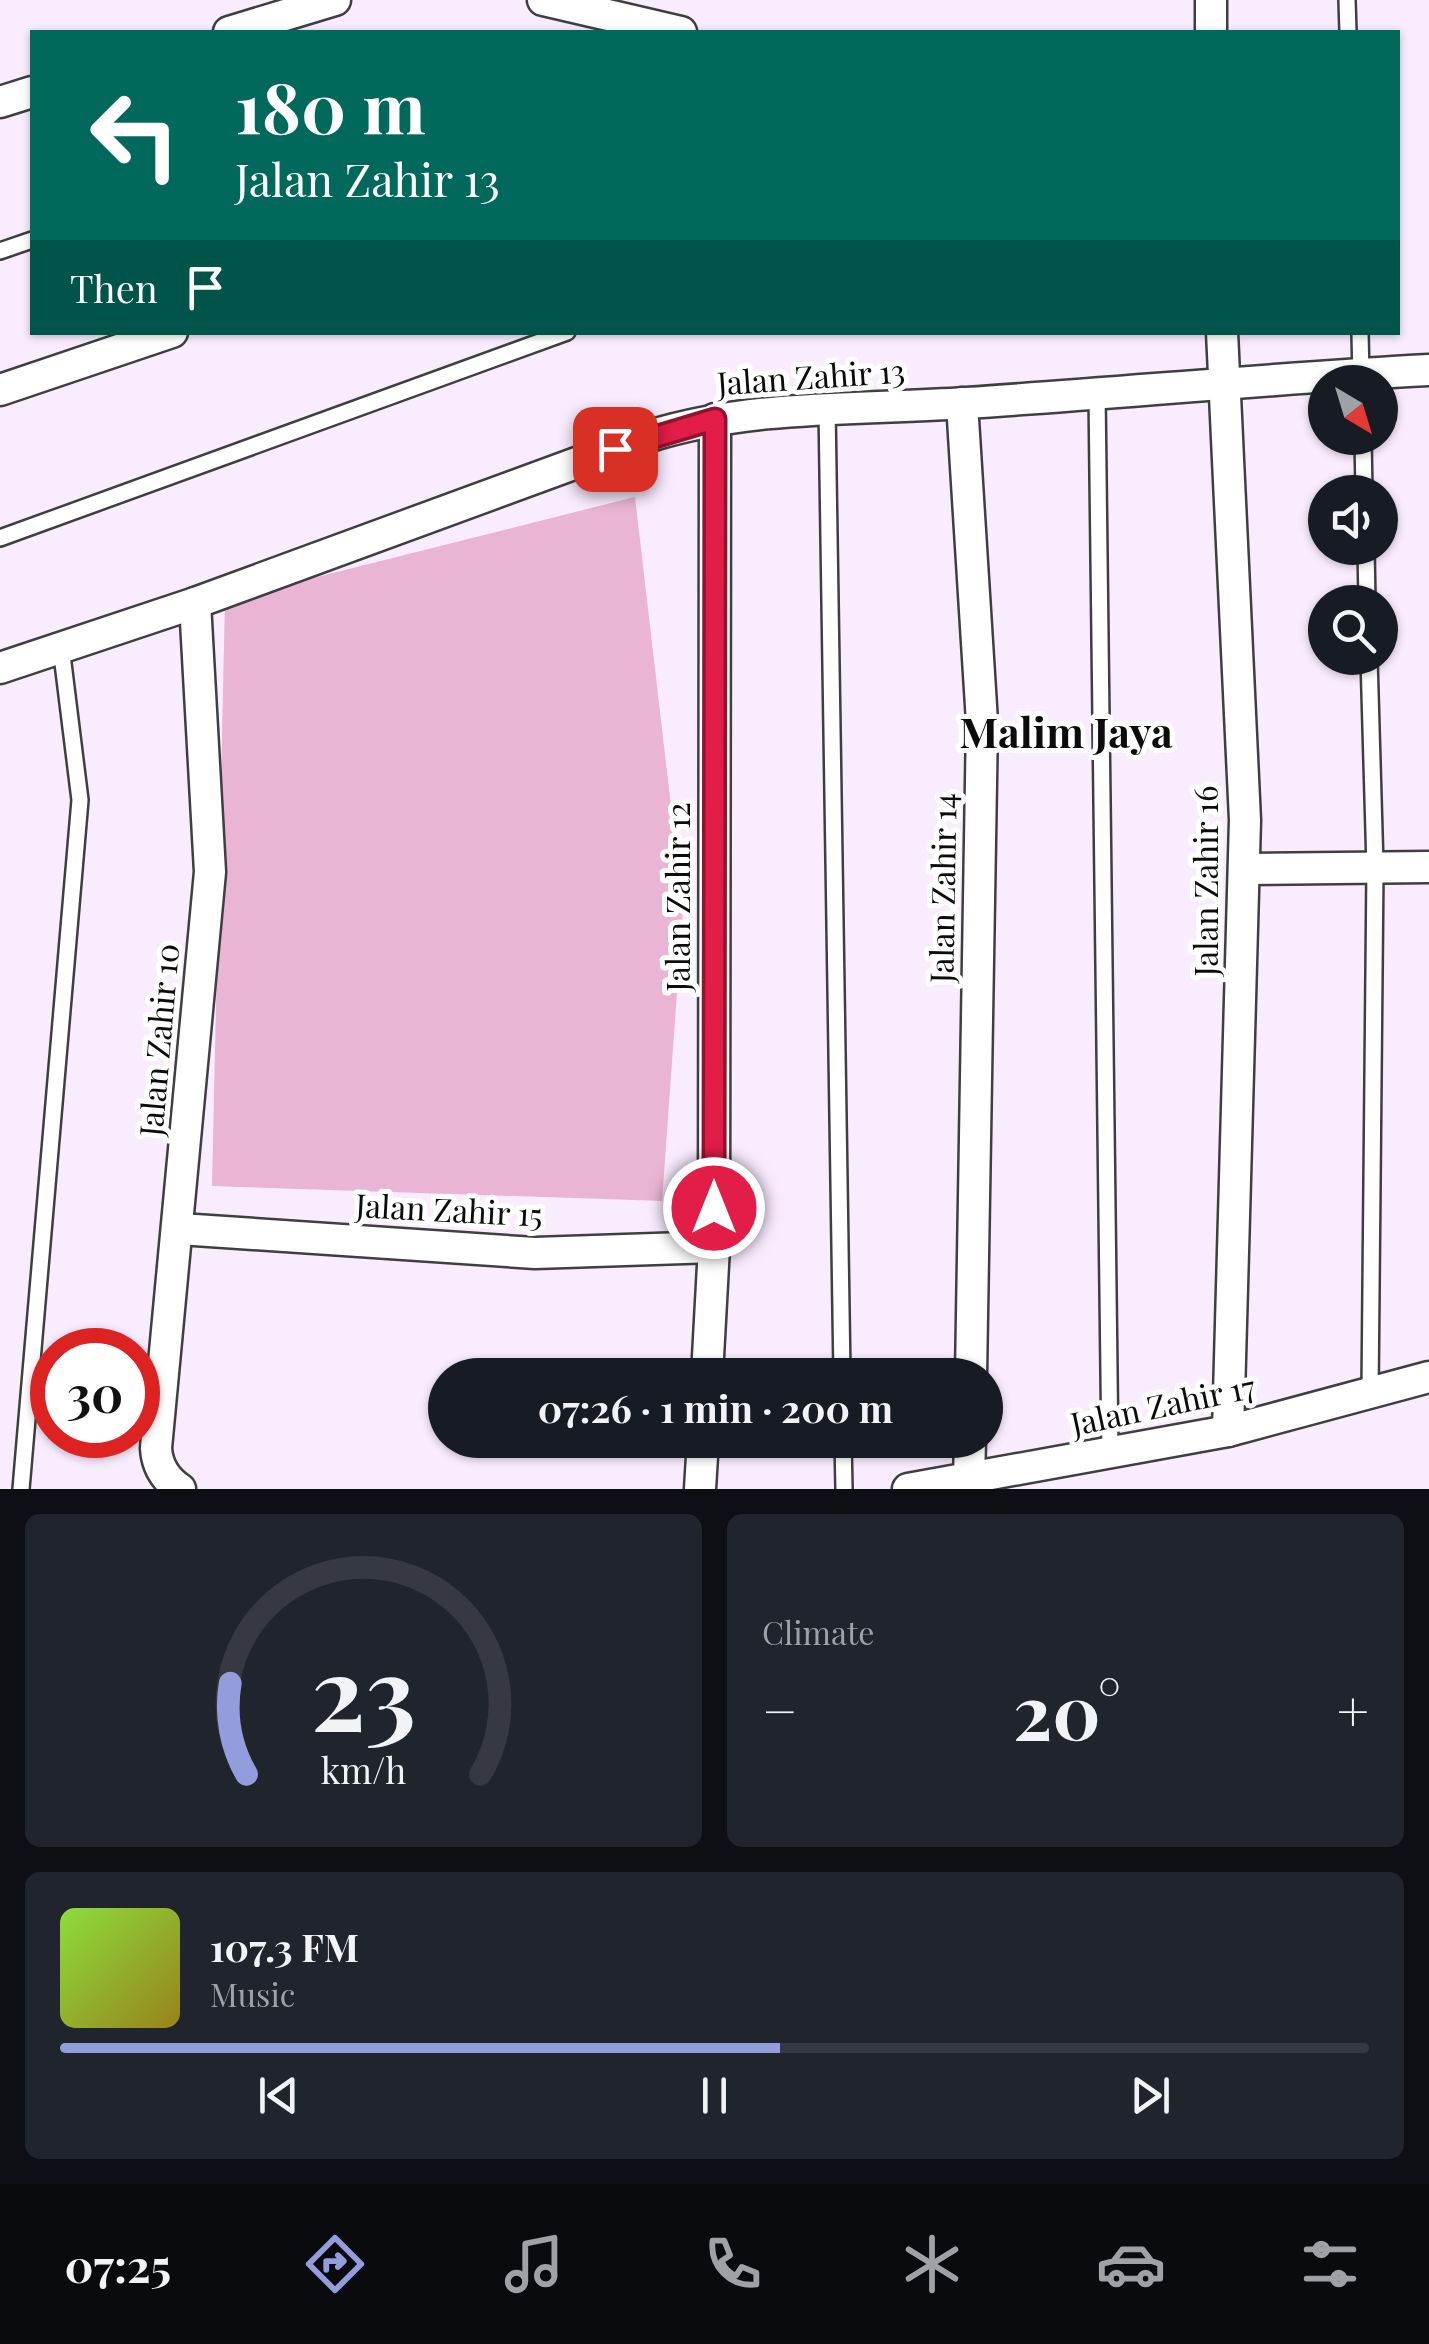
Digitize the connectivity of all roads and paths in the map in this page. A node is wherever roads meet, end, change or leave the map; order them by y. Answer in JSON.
{"nodes":[{"id":1,"x":335,"y":0,"type":"edge"},
{"id":2,"x":542,"y":0,"type":"edge"},
{"id":3,"x":1347,"y":0,"type":"edge"},
{"id":4,"x":235,"y":30,"type":"edge"},
{"id":5,"x":673,"y":30,"type":"edge"},
{"id":6,"x":1348,"y":30,"type":"edge"},
{"id":7,"x":30,"y":93,"type":"edge"},
{"id":8,"x":0,"y":102,"type":"edge"},
{"id":9,"x":30,"y":241,"type":"edge"},
{"id":10,"x":0,"y":251,"type":"edge"},
{"id":11,"x":163,"y":335,"type":"edge"},
{"id":12,"x":558,"y":335,"type":"edge"},
{"id":13,"x":1222,"y":335,"type":"edge"},
{"id":14,"x":1360,"y":335,"type":"edge"},
{"id":15,"x":1361,"y":365,"type":"edge"},
{"id":16,"x":1429,"y":370,"type":"edge"},
{"id":17,"x":1398,"y":374,"type":"edge"},
{"id":18,"x":1308,"y":381,"type":"edge"},
{"id":19,"x":1224,"y":386,"type":"junction"},
{"id":20,"x":0,"y":390,"type":"edge"},
{"id":21,"x":1097,"y":393,"type":"junction"},
{"id":22,"x":962,"y":403,"type":"junction"},
{"id":23,"x":826,"y":408,"type":"junction"},
{"id":24,"x":715,"y":419,"type":"junction"},
{"id":25,"x":0,"y":538,"type":"edge"},
{"id":26,"x":194,"y":603,"type":"junction"},
{"id":27,"x":61,"y":647,"type":"junction"},
{"id":28,"x":0,"y":668,"type":"edge"},
{"id":29,"x":1369,"y":675,"type":"edge"},
{"id":30,"x":1429,"y":866,"type":"edge"},
{"id":31,"x":1374,"y":867,"type":"junction"},
{"id":32,"x":1244,"y":869,"type":"junction"},
{"id":33,"x":180,"y":1230,"type":"junction"},
{"id":34,"x":714,"y":1247,"type":"junction"},
{"id":35,"x":708,"y":1358,"type":"edge"},
{"id":36,"x":842,"y":1358,"type":"edge"},
{"id":37,"x":971,"y":1358,"type":"edge"},
{"id":38,"x":1429,"y":1376,"type":"edge"},
{"id":39,"x":1370,"y":1393,"type":"junction"},
{"id":40,"x":1228,"y":1430,"type":"junction"},
{"id":41,"x":1110,"y":1455,"type":"junction"},
{"id":42,"x":702,"y":1458,"type":"edge"},
{"id":43,"x":843,"y":1458,"type":"edge"},
{"id":44,"x":970,"y":1458,"type":"edge"},
{"id":45,"x":969,"y":1480,"type":"junction"},
{"id":46,"x":174,"y":1484,"type":"edge"},
{"id":47,"x":22,"y":1489,"type":"edge"},
{"id":48,"x":700,"y":1489,"type":"edge"},
{"id":49,"x":844,"y":1489,"type":"edge"},
{"id":50,"x":908,"y":1489,"type":"edge"}],
"edges":[{"from":1,"to":4,"type":"street"},
{"from":2,"to":5,"type":"street"},
{"from":3,"to":6,"type":"lane"},
{"from":7,"to":8,"type":"street"},
{"from":9,"to":10,"type":"lane"},
{"from":11,"to":20,"type":"street"},
{"from":12,"to":25,"type":"lane"},
{"from":13,"to":19,"type":"street","name":"Jalan Zahir 16"},
{"from":14,"to":15,"type":"lane"},
{"from":16,"to":17,"type":"street","name":"Jalan Zahir 13"},
{"from":18,"to":19,"type":"street","name":"Jalan Zahir 13"},
{"from":19,"to":21,"type":"street","name":"Jalan Zahir 13"},
{"from":19,"to":32,"type":"street","name":"Jalan Zahir 16"},
{"from":21,"to":22,"type":"street","name":"Jalan Zahir 13"},
{"from":21,"to":41,"type":"lane"},
{"from":22,"to":23,"type":"street","name":"Jalan Zahir 13"},
{"from":22,"to":37,"type":"street","name":"Jalan Zahir 14"},
{"from":23,"to":24,"type":"street","name":"Jalan Zahir 13"},
{"from":23,"to":36,"type":"lane"},
{"from":24,"to":26,"type":"street","name":"Jalan Zahir 13"},
{"from":24,"to":34,"type":"street","name":"Jalan Zahir 12"},
{"from":26,"to":27,"type":"street","name":"Jalan Zahir 13"},
{"from":26,"to":33,"type":"street","name":"Jalan Zahir 10"},
{"from":27,"to":28,"type":"street","name":"Jalan Zahir 13"},
{"from":27,"to":47,"type":"lane"},
{"from":29,"to":31,"type":"lane"},
{"from":30,"to":31,"type":"street"},
{"from":31,"to":32,"type":"street"},
{"from":31,"to":39,"type":"lane"},
{"from":32,"to":40,"type":"street","name":"Jalan Zahir 16"},
{"from":33,"to":34,"type":"street","name":"Jalan Zahir 15"},
{"from":33,"to":46,"type":"street","name":"Jalan Zahir 10"},
{"from":34,"to":35,"type":"street","name":"Jalan Zahir 12"},
{"from":38,"to":39,"type":"street","name":"Jalan Zahir 17"},
{"from":39,"to":40,"type":"street","name":"Jalan Zahir 17"},
{"from":40,"to":41,"type":"street","name":"Jalan Zahir 17"},
{"from":41,"to":45,"type":"street","name":"Jalan Zahir 17"},
{"from":42,"to":48,"type":"street"},
{"from":43,"to":49,"type":"lane"},
{"from":44,"to":45,"type":"street"},
{"from":45,"to":50,"type":"street","name":"Jalan Zahir 17"}]}
